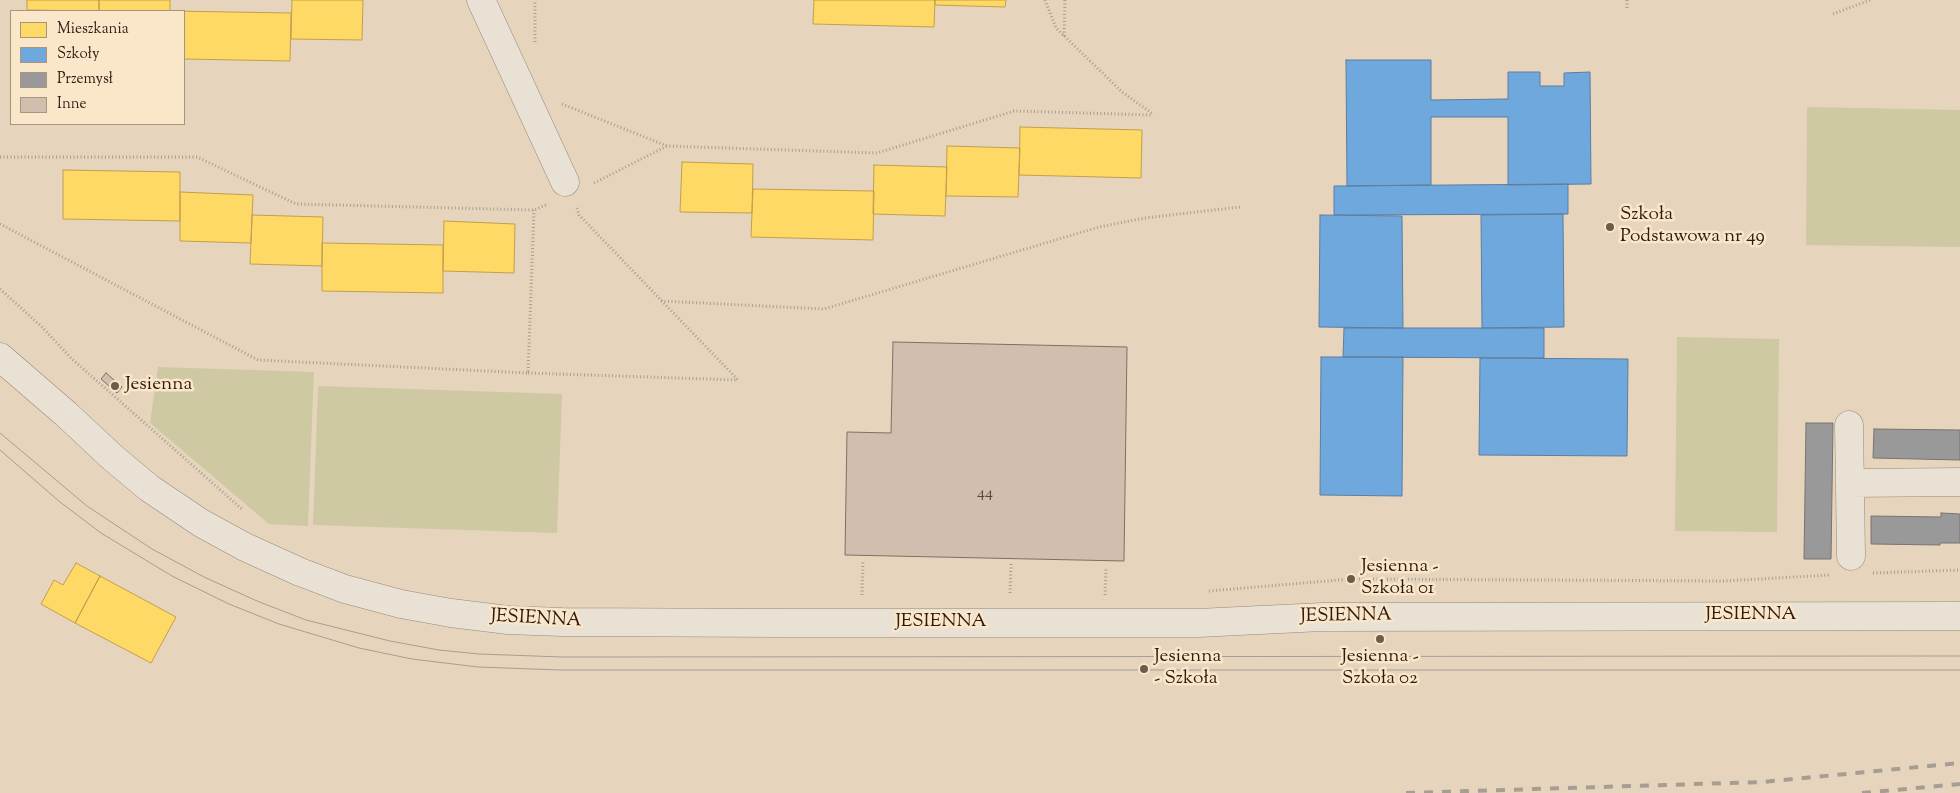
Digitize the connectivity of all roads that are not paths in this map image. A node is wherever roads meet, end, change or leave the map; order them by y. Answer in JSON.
{"nodes":[{"id":1,"x":481,"y":0,"type":"edge"},
{"id":2,"x":576,"y":189,"type":"road end"},
{"id":3,"x":0,"y":357,"type":"edge"},
{"id":4,"x":1849,"y":425,"type":"dead end"},
{"id":5,"x":1960,"y":482,"type":"edge"},
{"id":6,"x":1850,"y":483,"type":"junction"},
{"id":7,"x":1842,"y":566,"type":"road end"},
{"id":8,"x":1960,"y":616,"type":"edge"}],
"edges":[{"from":1,"to":2,"type":"street"},
{"from":3,"to":8,"type":"street","name":"JESIENNA"},
{"from":4,"to":6,"type":"street"},
{"from":5,"to":6,"type":"street"},
{"from":6,"to":7,"type":"street"}]}
